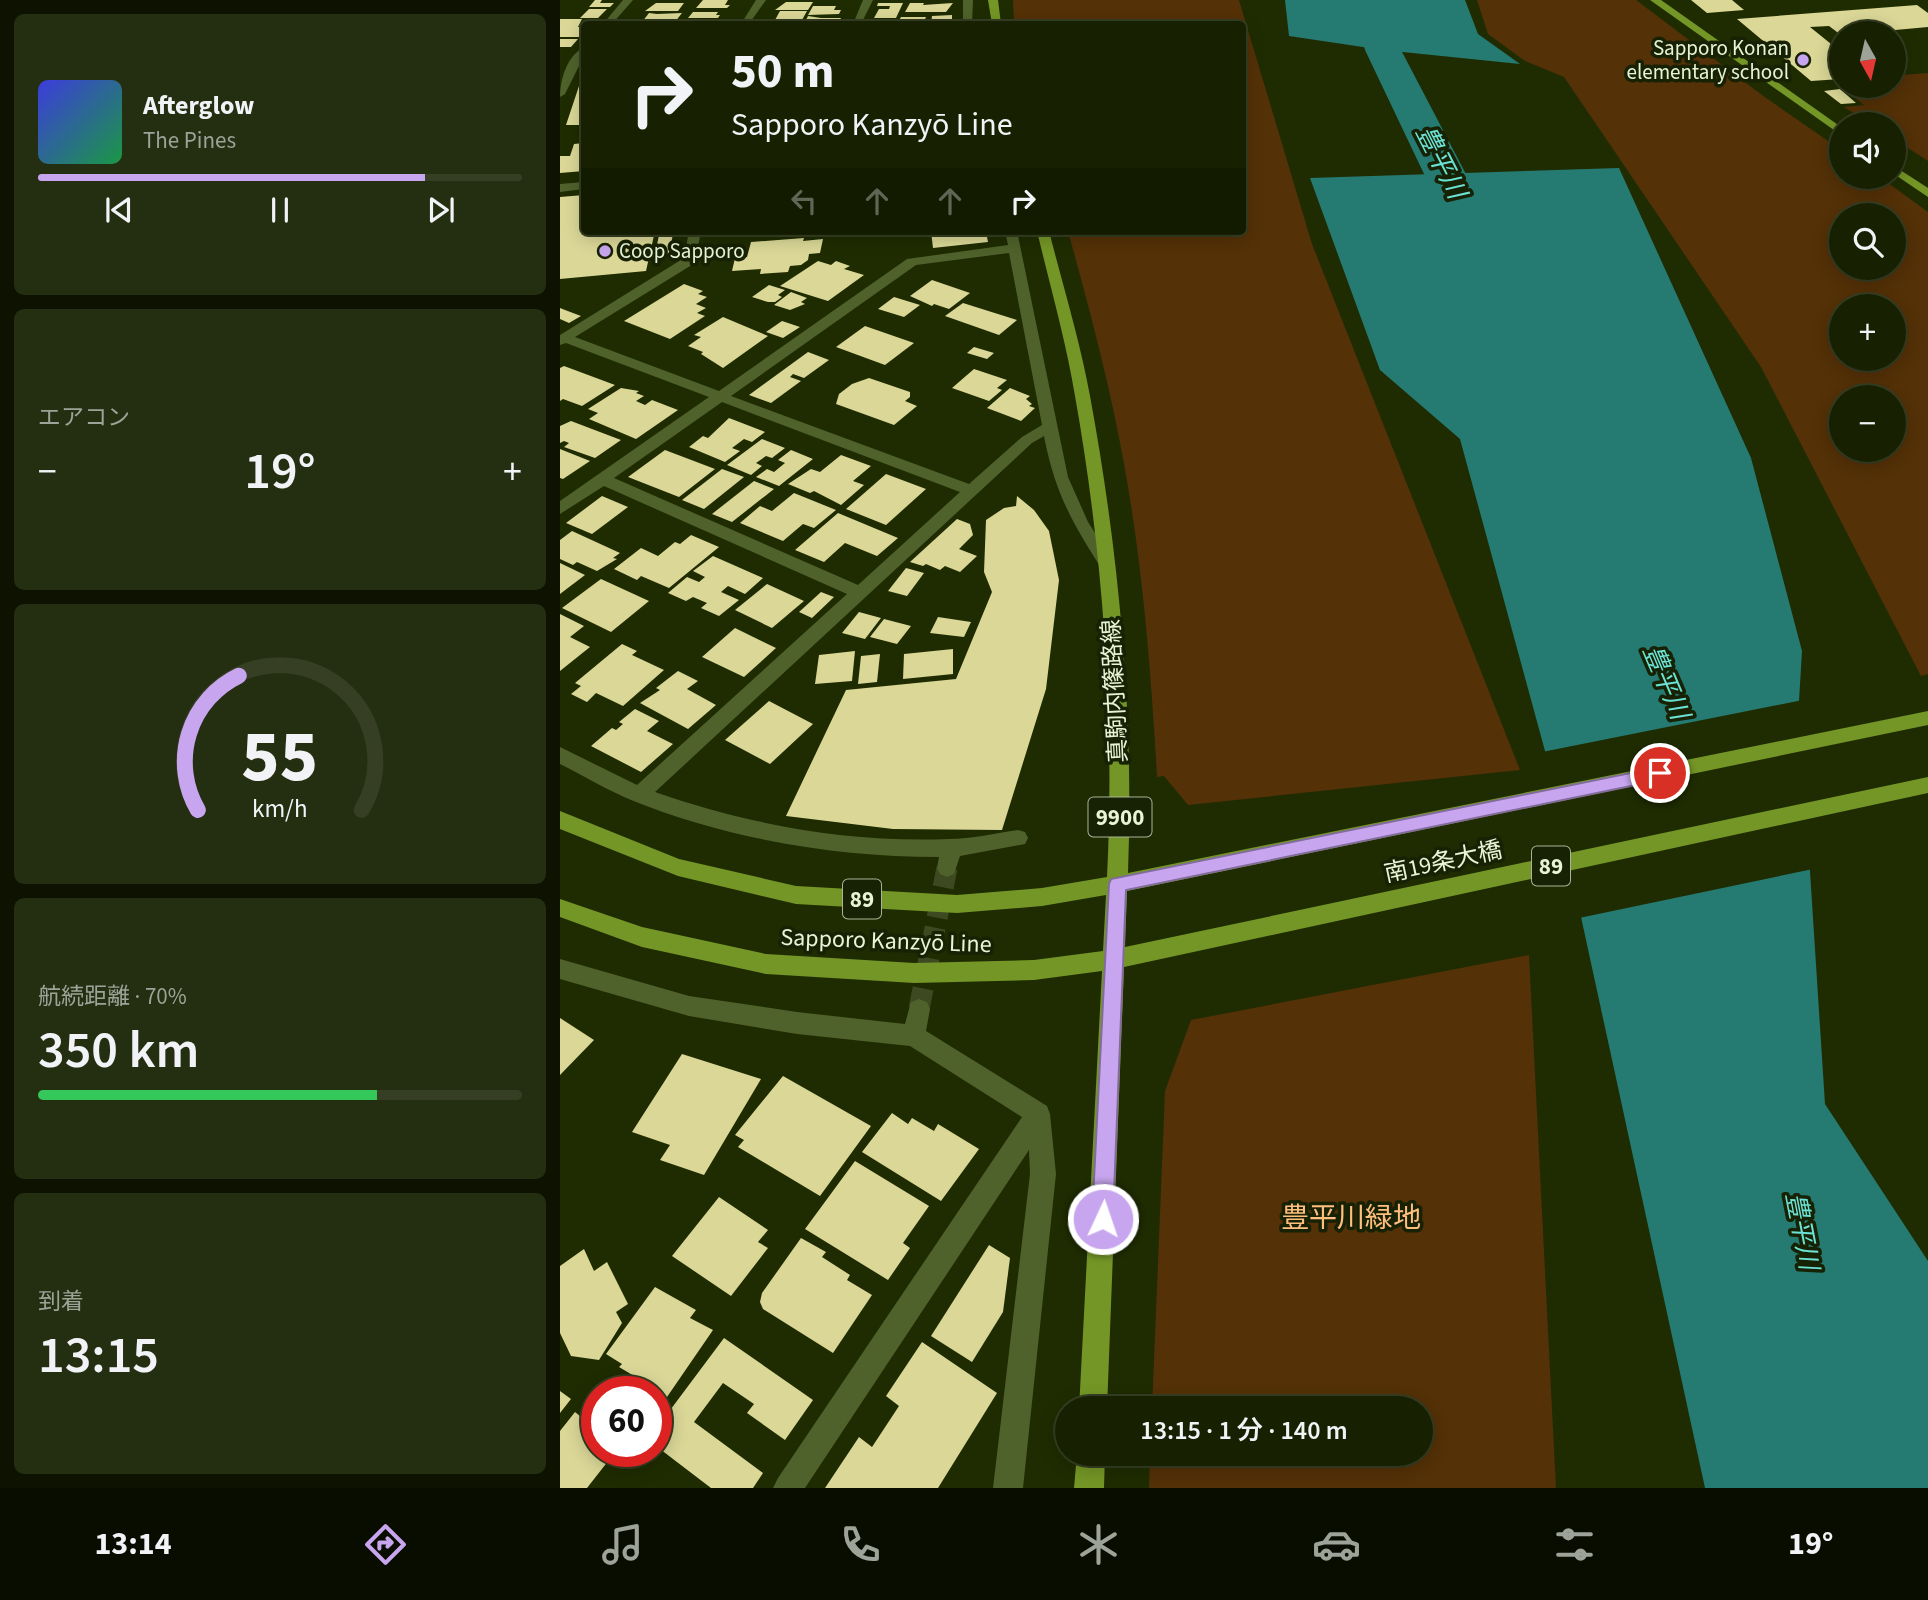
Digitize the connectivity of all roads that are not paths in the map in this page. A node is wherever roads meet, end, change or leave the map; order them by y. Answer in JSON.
{"nodes":[{"id":1,"x":628,"y":0,"type":"edge"},
{"id":2,"x":761,"y":0,"type":"edge"},
{"id":3,"x":868,"y":0,"type":"edge"},
{"id":4,"x":968,"y":0,"type":"edge"},
{"id":5,"x":993,"y":0,"type":"edge"},
{"id":6,"x":1655,"y":0,"type":"edge"},
{"id":7,"x":610,"y":21,"type":"edge"},
{"id":8,"x":747,"y":21,"type":"edge"},
{"id":9,"x":858,"y":21,"type":"edge"},
{"id":10,"x":968,"y":21,"type":"edge"},
{"id":11,"x":996,"y":21,"type":"edge"},
{"id":12,"x":579,"y":63,"type":"edge"},
{"id":13,"x":560,"y":65,"type":"edge"},
{"id":14,"x":560,"y":94,"type":"edge"},
{"id":15,"x":1829,"y":123,"type":"edge"},
{"id":16,"x":1906,"y":177,"type":"edge"},
{"id":17,"x":581,"y":186,"type":"edge"},
{"id":18,"x":560,"y":188,"type":"edge"},
{"id":19,"x":1928,"y":193,"type":"edge"},
{"id":20,"x":694,"y":235,"type":"edge"},
{"id":21,"x":1012,"y":235,"type":"edge"},
{"id":22,"x":1044,"y":235,"type":"edge"},
{"id":23,"x":1015,"y":248,"type":"junction"},
{"id":24,"x":562,"y":340,"type":"edge"},
{"id":25,"x":718,"y":397,"type":"junction"},
{"id":26,"x":1051,"y":426,"type":"junction"},
{"id":27,"x":602,"y":479,"type":"junction"},
{"id":28,"x":970,"y":491,"type":"junction"},
{"id":29,"x":560,"y":509,"type":"edge"},
{"id":30,"x":1107,"y":564,"type":"junction"},
{"id":31,"x":858,"y":592,"type":"junction"},
{"id":32,"x":1928,"y":718,"type":"edge"},
{"id":33,"x":560,"y":755,"type":"edge"},
{"id":34,"x":1928,"y":785,"type":"edge"},
{"id":35,"x":640,"y":794,"type":"junction"},
{"id":36,"x":560,"y":819,"type":"edge"},
{"id":37,"x":1018,"y":838,"type":"dead end"},
{"id":38,"x":1174,"y":873,"type":"joint"},
{"id":39,"x":1118,"y":884,"type":"junction"},
{"id":40,"x":560,"y":908,"type":"edge"},
{"id":41,"x":1175,"y":946,"type":"joint"},
{"id":42,"x":1114,"y":958,"type":"junction"},
{"id":43,"x":560,"y":969,"type":"edge"},
{"id":44,"x":919,"y":1009,"type":"tunnel mouth"},
{"id":45,"x":914,"y":1036,"type":"junction"},
{"id":46,"x":1038,"y":1114,"type":"junction"},
{"id":47,"x":1094,"y":1396,"type":"edge"},
{"id":48,"x":1090,"y":1466,"type":"edge"},
{"id":49,"x":788,"y":1488,"type":"edge"},
{"id":50,"x":1008,"y":1488,"type":"edge"},
{"id":51,"x":1089,"y":1488,"type":"edge"}],
"edges":[{"from":1,"to":7,"type":"street"},
{"from":2,"to":8,"type":"street"},
{"from":3,"to":9,"type":"street"},
{"from":4,"to":10,"type":"street"},
{"from":5,"to":11,"type":"main road"},
{"from":6,"to":15,"type":"main road"},
{"from":12,"to":13,"type":"street"},
{"from":12,"to":14,"type":"street"},
{"from":16,"to":19,"type":"main road"},
{"from":17,"to":18,"type":"street"},
{"from":20,"to":24,"type":"street"},
{"from":21,"to":23,"type":"street"},
{"from":22,"to":30,"type":"main road","name":"真駒内篠路線","number":"9900"},
{"from":23,"to":25,"type":"street"},
{"from":23,"to":26,"type":"street"},
{"from":24,"to":25,"type":"street"},
{"from":25,"to":27,"type":"street"},
{"from":25,"to":28,"type":"street"},
{"from":26,"to":28,"type":"street"},
{"from":26,"to":30,"type":"street"},
{"from":27,"to":29,"type":"street"},
{"from":27,"to":31,"type":"street"},
{"from":28,"to":31,"type":"street"},
{"from":30,"to":39,"type":"main road","name":"真駒内篠路線","number":"9900"},
{"from":31,"to":35,"type":"street"},
{"from":32,"to":38,"type":"main road","name":"南19条大橋","number":"89"},
{"from":33,"to":35,"type":"street"},
{"from":34,"to":41,"type":"main road","name":"南19条大橋","number":"89"},
{"from":35,"to":37,"type":"street"},
{"from":36,"to":39,"type":"main road","name":"Sapporo Kanzyō Line","number":"89"},
{"from":38,"to":39,"type":"main road","name":"Sapporo Kanzyō Line","number":"89"},
{"from":39,"to":42,"type":"main road","name":"真駒内篠路線","number":"9900"},
{"from":40,"to":42,"type":"main road","name":"Sapporo Kanzyō Line","number":"89"},
{"from":41,"to":42,"type":"main road","name":"Sapporo Kanzyō Line","number":"89"},
{"from":42,"to":47,"type":"main road","name":"真駒内篠路線","number":"9900"},
{"from":43,"to":45,"type":"street"},
{"from":44,"to":45,"type":"street"},
{"from":45,"to":46,"type":"street"},
{"from":46,"to":49,"type":"street"},
{"from":46,"to":50,"type":"street"},
{"from":48,"to":51,"type":"main road"}]}
